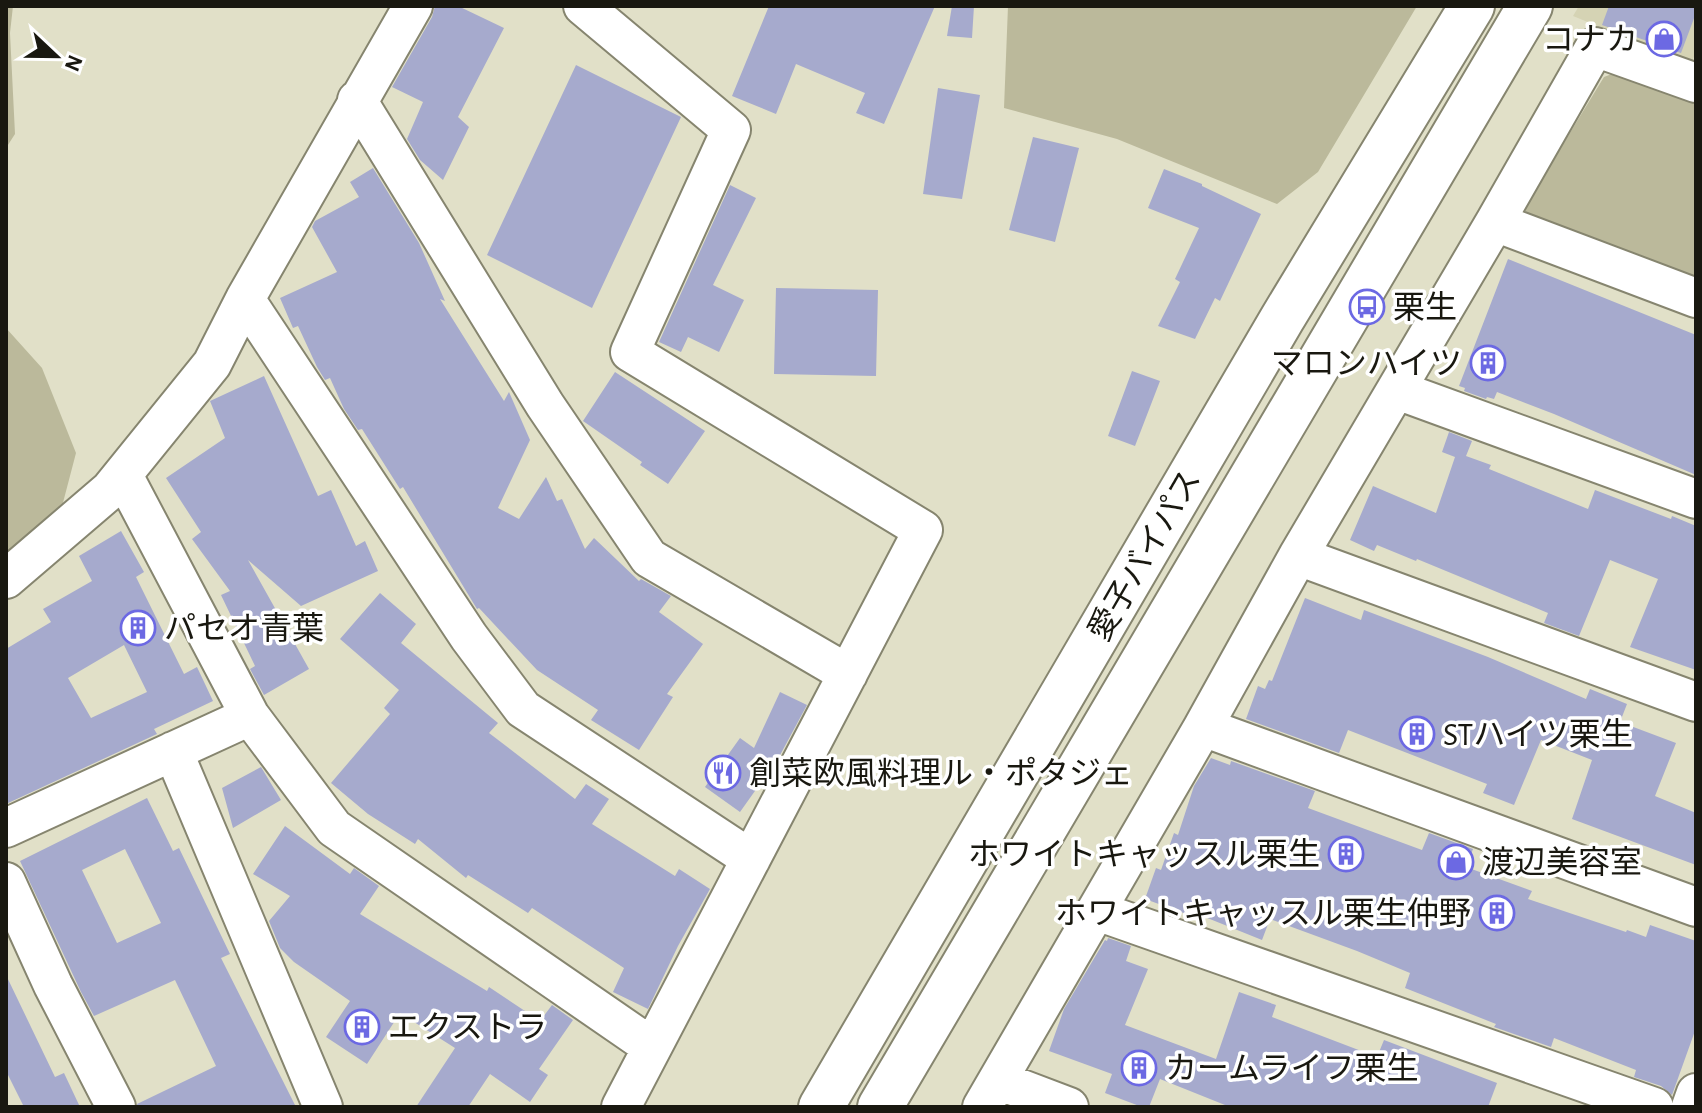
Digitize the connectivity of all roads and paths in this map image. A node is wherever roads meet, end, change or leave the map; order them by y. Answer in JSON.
{"nodes":[{"id":1,"x":413,"y":6,"type":"edge"},
{"id":2,"x":583,"y":6,"type":"edge"},
{"id":3,"x":1472,"y":6,"type":"edge"},
{"id":4,"x":1530,"y":6,"type":"edge"},
{"id":5,"x":1696,"y":83,"type":"edge"},
{"id":6,"x":357,"y":100,"type":"junction"},
{"id":7,"x":1495,"y":222,"type":"junction"},
{"id":8,"x":1696,"y":298,"type":"edge"},
{"id":9,"x":245,"y":299,"type":"junction"},
{"id":10,"x":1397,"y":390,"type":"junction"},
{"id":11,"x":123,"y":475,"type":"junction"},
{"id":12,"x":1696,"y":499,"type":"edge"},
{"id":13,"x":1298,"y":556,"type":"junction"},
{"id":14,"x":6,"y":579,"type":"edge"},
{"id":15,"x":848,"y":674,"type":"junction"},
{"id":16,"x":1696,"y":702,"type":"edge"},
{"id":17,"x":250,"y":716,"type":"junction"},
{"id":18,"x":1203,"y":727,"type":"junction"},
{"id":19,"x":173,"y":751,"type":"junction"},
{"id":20,"x":6,"y":828,"type":"edge"},
{"id":21,"x":751,"y":859,"type":"junction"},
{"id":22,"x":6,"y":882,"type":"edge"},
{"id":23,"x":1696,"y":907,"type":"edge"},
{"id":24,"x":1097,"y":911,"type":"junction"},
{"id":25,"x":652,"y":1047,"type":"junction"},
{"id":26,"x":1696,"y":1093,"type":"edge"},
{"id":27,"x":990,"y":1094,"type":"edge"},
{"id":28,"x":116,"y":1107,"type":"edge"},
{"id":29,"x":323,"y":1107,"type":"edge"},
{"id":30,"x":621,"y":1107,"type":"edge"},
{"id":31,"x":821,"y":1107,"type":"edge"},
{"id":32,"x":880,"y":1107,"type":"edge"},
{"id":33,"x":1069,"y":1107,"type":"edge"},
{"id":34,"x":1654,"y":1107,"type":"edge"},
{"id":35,"x":1691,"y":1107,"type":"edge"}],
"edges":[{"from":1,"to":6,"type":"street"},
{"from":2,"to":15,"type":"street"},
{"from":3,"to":31,"type":"highway","name":"愛子バイパス"},
{"from":4,"to":32,"type":"highway","name":"愛子バイパス"},
{"from":5,"to":7,"type":"street"},
{"from":6,"to":9,"type":"street"},
{"from":6,"to":15,"type":"street"},
{"from":7,"to":8,"type":"street"},
{"from":7,"to":10,"type":"street"},
{"from":9,"to":11,"type":"street"},
{"from":9,"to":21,"type":"street"},
{"from":10,"to":12,"type":"street"},
{"from":10,"to":13,"type":"street"},
{"from":11,"to":14,"type":"street"},
{"from":11,"to":17,"type":"street"},
{"from":13,"to":16,"type":"street"},
{"from":13,"to":18,"type":"street"},
{"from":15,"to":21,"type":"street"},
{"from":17,"to":19,"type":"street"},
{"from":17,"to":25,"type":"street"},
{"from":18,"to":23,"type":"street"},
{"from":18,"to":24,"type":"street"},
{"from":19,"to":20,"type":"street"},
{"from":19,"to":29,"type":"street"},
{"from":21,"to":25,"type":"street"},
{"from":22,"to":28,"type":"street"},
{"from":24,"to":27,"type":"street"},
{"from":24,"to":34,"type":"street"},
{"from":25,"to":30,"type":"street"},
{"from":26,"to":35,"type":"street"},
{"from":27,"to":33,"type":"street"}]}
